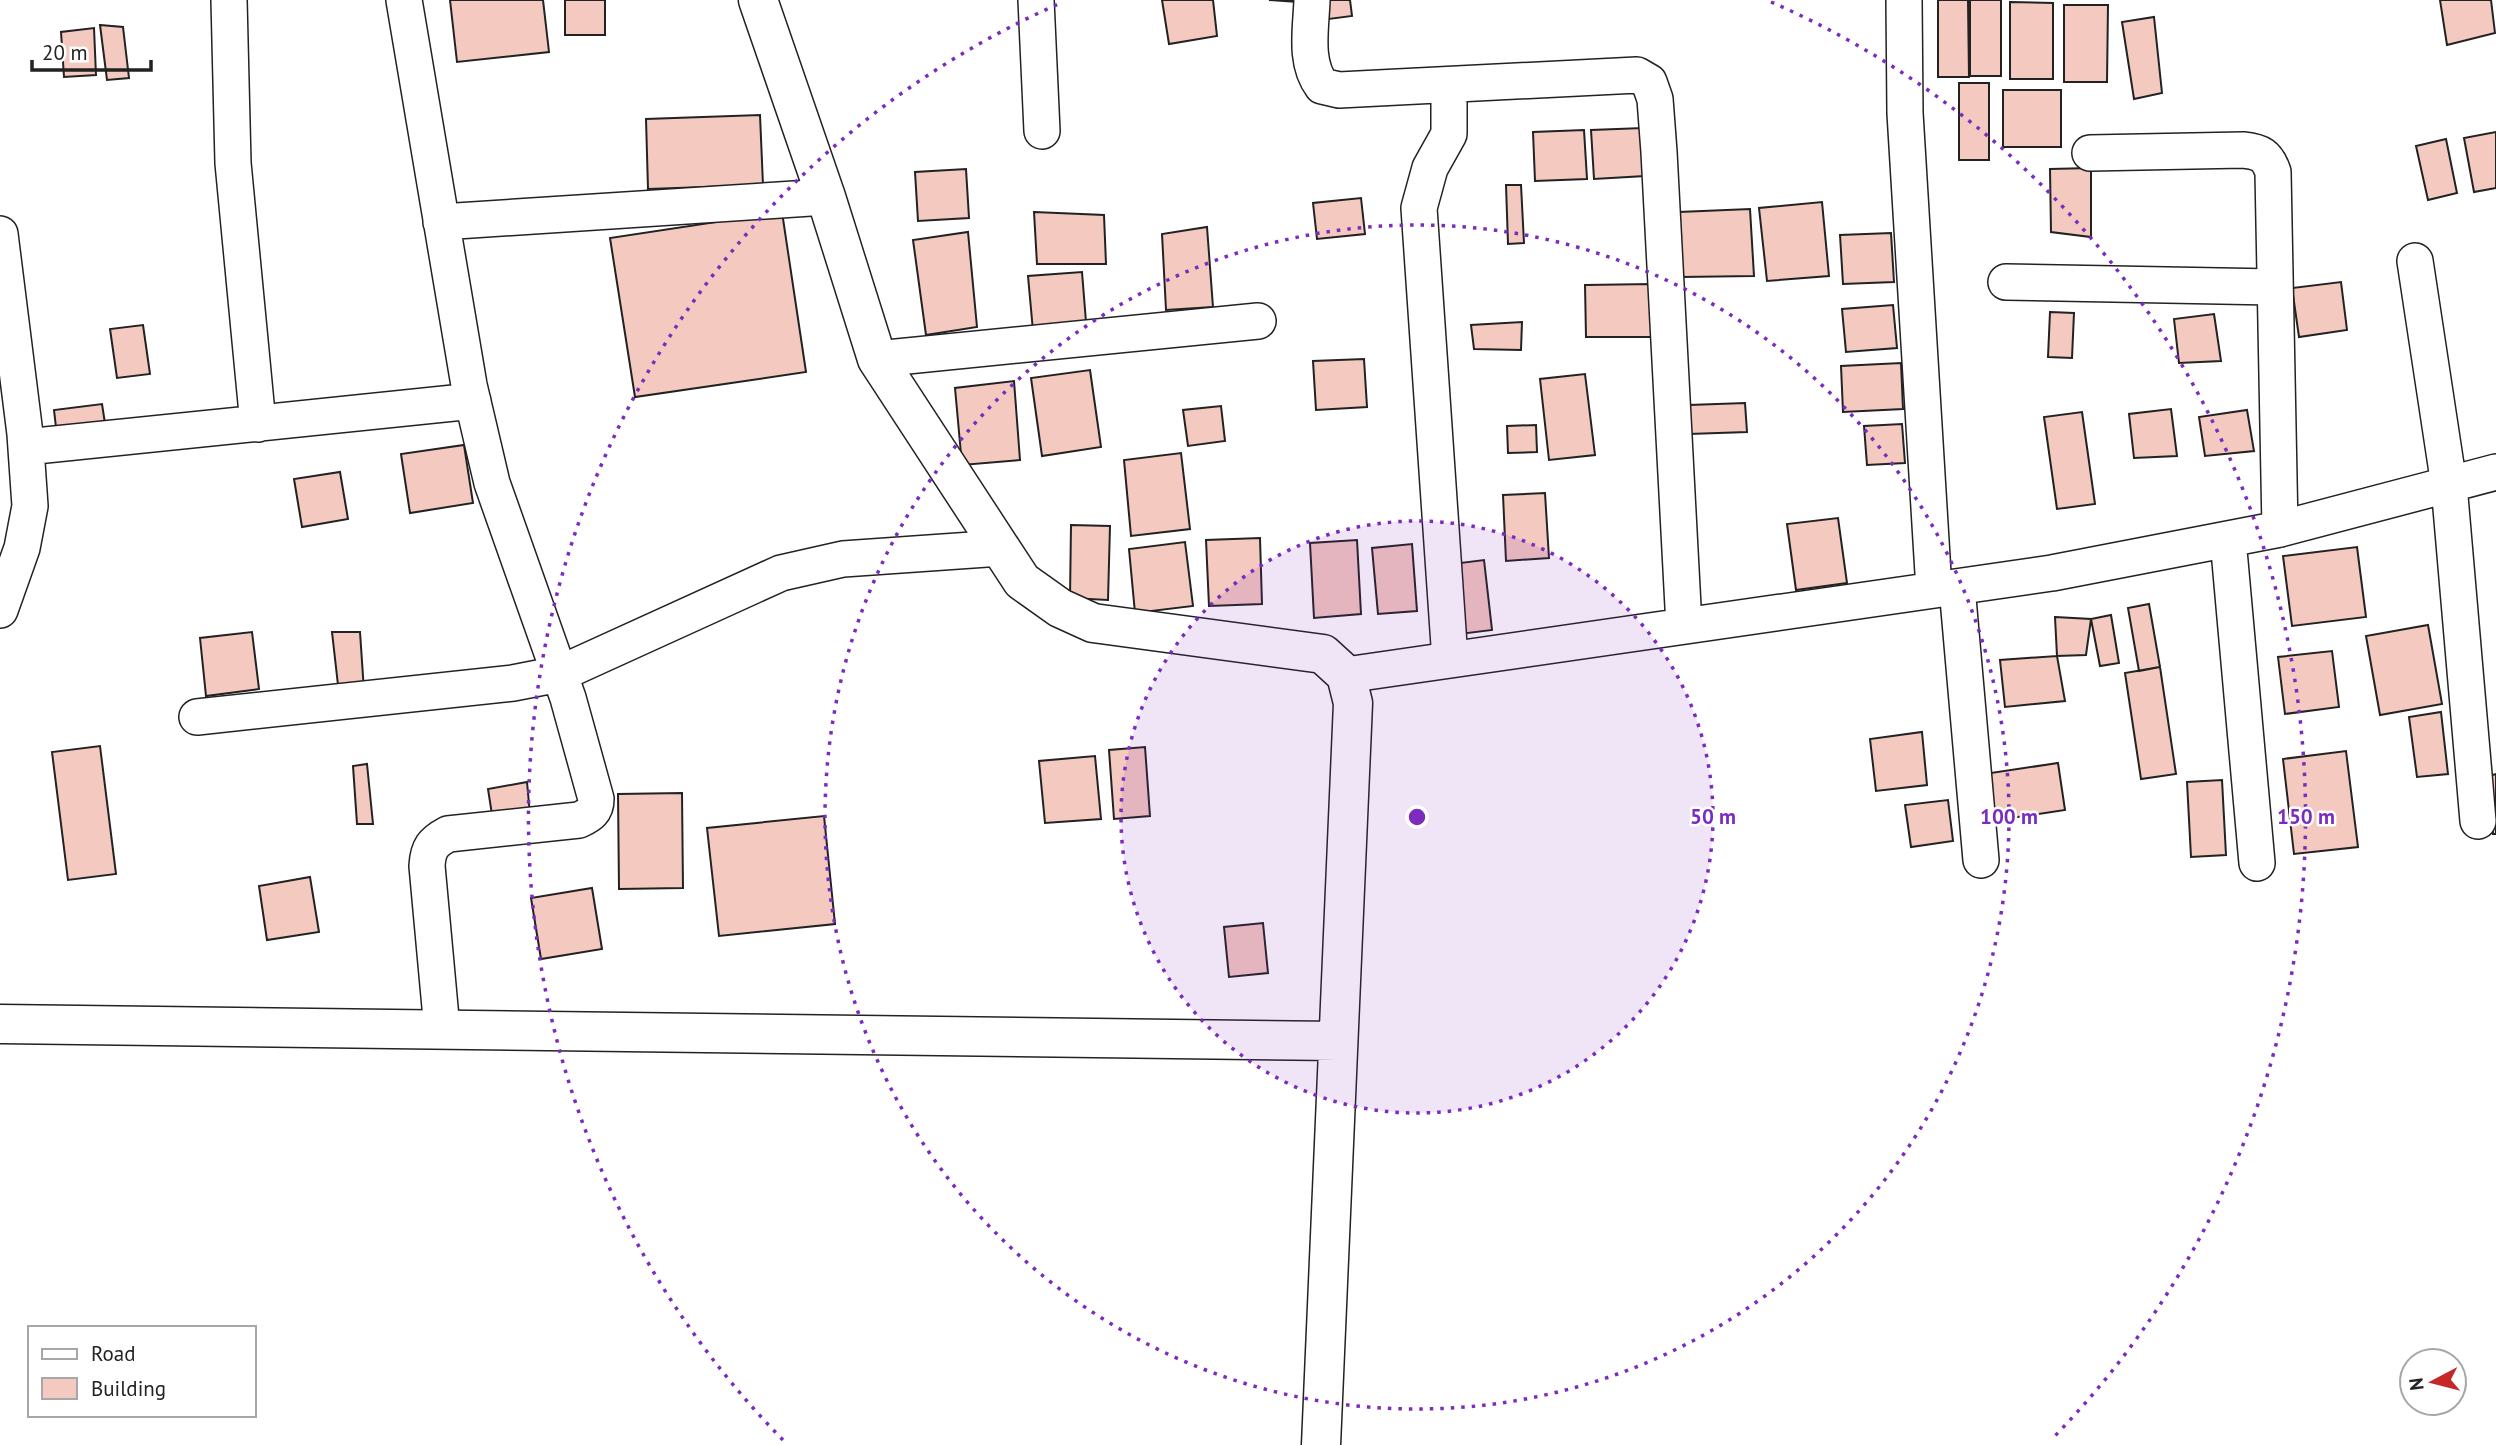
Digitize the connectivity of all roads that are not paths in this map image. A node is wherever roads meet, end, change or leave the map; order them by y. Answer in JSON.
{"nodes":[{"id":1,"x":229,"y":0,"type":"edge"},
{"id":2,"x":404,"y":0,"type":"edge"},
{"id":3,"x":758,"y":0,"type":"edge"},
{"id":4,"x":1036,"y":0,"type":"edge"},
{"id":5,"x":1312,"y":0,"type":"edge"},
{"id":6,"x":1904,"y":0,"type":"edge"},
{"id":7,"x":1449,"y":85,"type":"junction"},
{"id":8,"x":1042,"y":131,"type":"dead end"},
{"id":9,"x":2090,"y":153,"type":"dead end"},
{"id":10,"x":826,"y":197,"type":"junction"},
{"id":11,"x":441,"y":222,"type":"junction"},
{"id":12,"x":0,"y":234,"type":"edge"},
{"id":13,"x":2415,"y":261,"type":"dead end"},
{"id":14,"x":2006,"y":282,"type":"dead end"},
{"id":15,"x":2274,"y":287,"type":"junction"},
{"id":16,"x":5,"y":310,"type":"edge"},
{"id":17,"x":1258,"y":321,"type":"dead end"},
{"id":18,"x":877,"y":359,"type":"junction"},
{"id":19,"x":473,"y":401,"type":"junction"},
{"id":20,"x":258,"y":424,"type":"junction"},
{"id":21,"x":26,"y":447,"type":"junction"},
{"id":22,"x":2496,"y":472,"type":"edge"},
{"id":23,"x":2449,"y":485,"type":"junction"},
{"id":24,"x":2280,"y":529,"type":"junction"},
{"id":25,"x":2228,"y":539,"type":"junction"},
{"id":26,"x":1000,"y":548,"type":"junction"},
{"id":27,"x":1945,"y":589,"type":"junction"},
{"id":28,"x":2,"y":597,"type":"edge"},
{"id":29,"x":1684,"y":626,"type":"junction"},
{"id":30,"x":1450,"y":660,"type":"junction"},
{"id":31,"x":559,"y":674,"type":"junction"},
{"id":32,"x":1346,"y":675,"type":"junction"},
{"id":33,"x":197,"y":716,"type":"dead end"},
{"id":34,"x":2478,"y":821,"type":"dead end"},
{"id":35,"x":1981,"y":860,"type":"dead end"},
{"id":36,"x":2257,"y":863,"type":"dead end"},
{"id":37,"x":0,"y":1024,"type":"edge"},
{"id":38,"x":442,"y":1030,"type":"junction"},
{"id":39,"x":1337,"y":1041,"type":"junction"},
{"id":40,"x":1321,"y":1445,"type":"edge"}],
"edges":[{"from":1,"to":20,"type":"street"},
{"from":2,"to":11,"type":"street"},
{"from":3,"to":10,"type":"street"},
{"from":4,"to":8,"type":"street"},
{"from":5,"to":7,"type":"street"},
{"from":6,"to":27,"type":"street"},
{"from":7,"to":29,"type":"street"},
{"from":7,"to":30,"type":"street"},
{"from":9,"to":15,"type":"street"},
{"from":10,"to":11,"type":"street"},
{"from":10,"to":18,"type":"street"},
{"from":11,"to":19,"type":"street"},
{"from":12,"to":16,"type":"street"},
{"from":13,"to":23,"type":"street"},
{"from":14,"to":15,"type":"street"},
{"from":15,"to":24,"type":"street"},
{"from":16,"to":21,"type":"street"},
{"from":17,"to":18,"type":"street"},
{"from":18,"to":26,"type":"street"},
{"from":19,"to":20,"type":"street"},
{"from":19,"to":31,"type":"street"},
{"from":20,"to":21,"type":"street"},
{"from":21,"to":28,"type":"street"},
{"from":22,"to":23,"type":"street"},
{"from":23,"to":24,"type":"street"},
{"from":23,"to":34,"type":"street"},
{"from":24,"to":25,"type":"street"},
{"from":25,"to":27,"type":"street"},
{"from":25,"to":36,"type":"street"},
{"from":26,"to":31,"type":"street"},
{"from":26,"to":32,"type":"street"},
{"from":27,"to":29,"type":"street"},
{"from":27,"to":35,"type":"street"},
{"from":29,"to":30,"type":"street"},
{"from":30,"to":32,"type":"street"},
{"from":31,"to":33,"type":"street"},
{"from":31,"to":38,"type":"street"},
{"from":32,"to":39,"type":"street"},
{"from":37,"to":38,"type":"street"},
{"from":38,"to":39,"type":"street"},
{"from":39,"to":40,"type":"street"}]}
